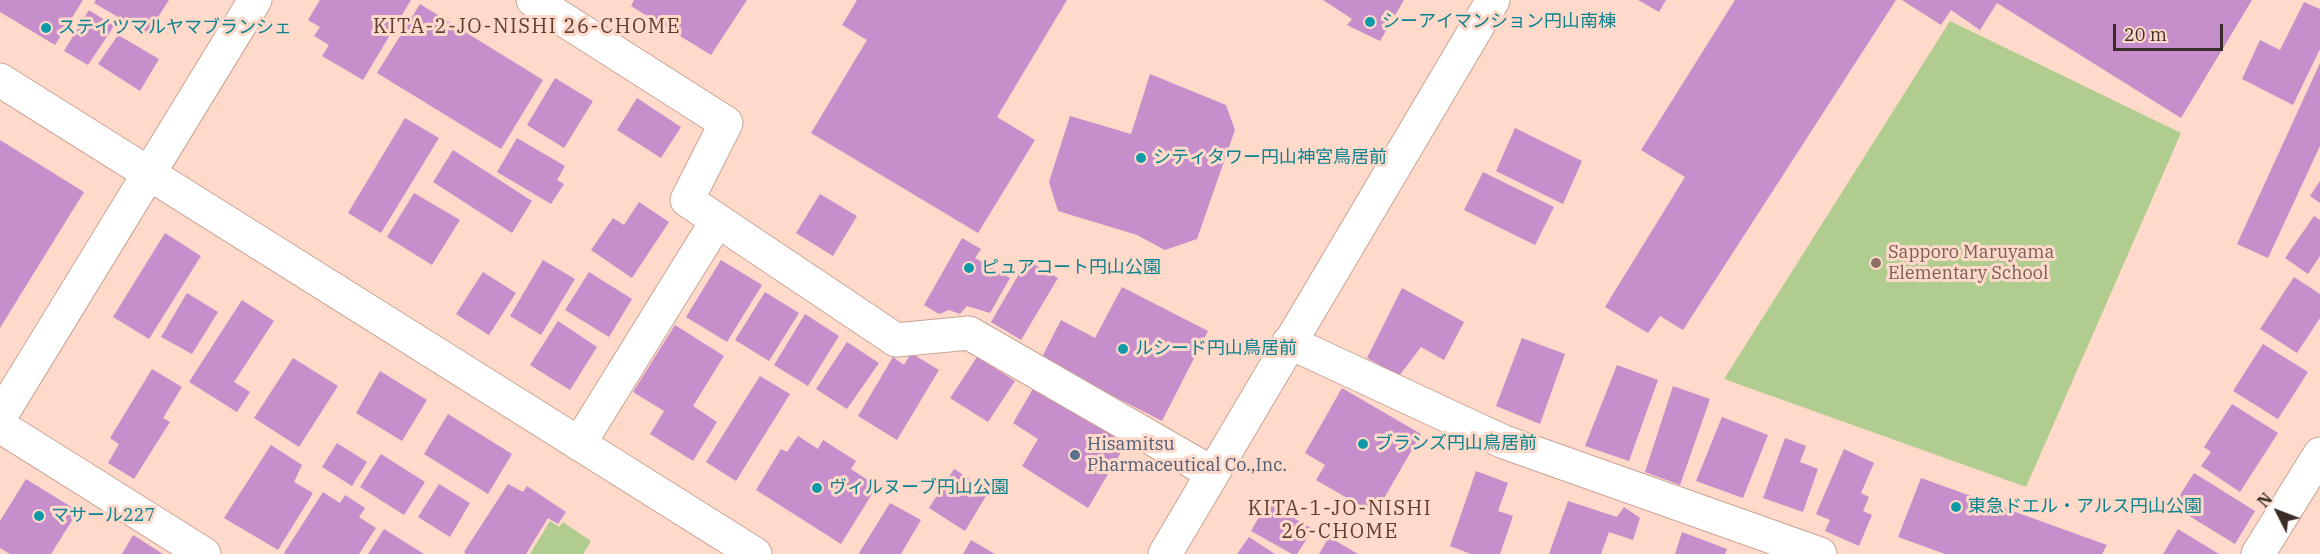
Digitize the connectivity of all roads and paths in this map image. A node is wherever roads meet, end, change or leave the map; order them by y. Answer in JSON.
{"nodes":[{"id":1,"x":255,"y":0,"type":"edge"},
{"id":2,"x":533,"y":0,"type":"edge"},
{"id":3,"x":1493,"y":0,"type":"edge"},
{"id":4,"x":0,"y":80,"type":"edge"},
{"id":5,"x":150,"y":174,"type":"junction"},
{"id":6,"x":717,"y":221,"type":"junction"},
{"id":7,"x":1289,"y":342,"type":"junction"},
{"id":8,"x":0,"y":417,"type":"edge"},
{"id":9,"x":0,"y":426,"type":"edge"},
{"id":10,"x":579,"y":444,"type":"junction"},
{"id":11,"x":2320,"y":454,"type":"edge"},
{"id":12,"x":1212,"y":473,"type":"junction"},
{"id":13,"x":1170,"y":552,"type":"edge"},
{"id":14,"x":204,"y":554,"type":"edge"},
{"id":15,"x":755,"y":554,"type":"edge"},
{"id":16,"x":1820,"y":554,"type":"edge"},
{"id":17,"x":2258,"y":554,"type":"edge"}],
"edges":[{"from":1,"to":5,"type":"street"},
{"from":2,"to":6,"type":"street"},
{"from":3,"to":7,"type":"street"},
{"from":4,"to":5,"type":"street"},
{"from":5,"to":8,"type":"street"},
{"from":5,"to":10,"type":"street"},
{"from":6,"to":10,"type":"street"},
{"from":6,"to":12,"type":"street"},
{"from":7,"to":12,"type":"street"},
{"from":7,"to":16,"type":"street"},
{"from":9,"to":14,"type":"street"},
{"from":10,"to":15,"type":"street"},
{"from":11,"to":17,"type":"street"},
{"from":12,"to":13,"type":"street"}]}
